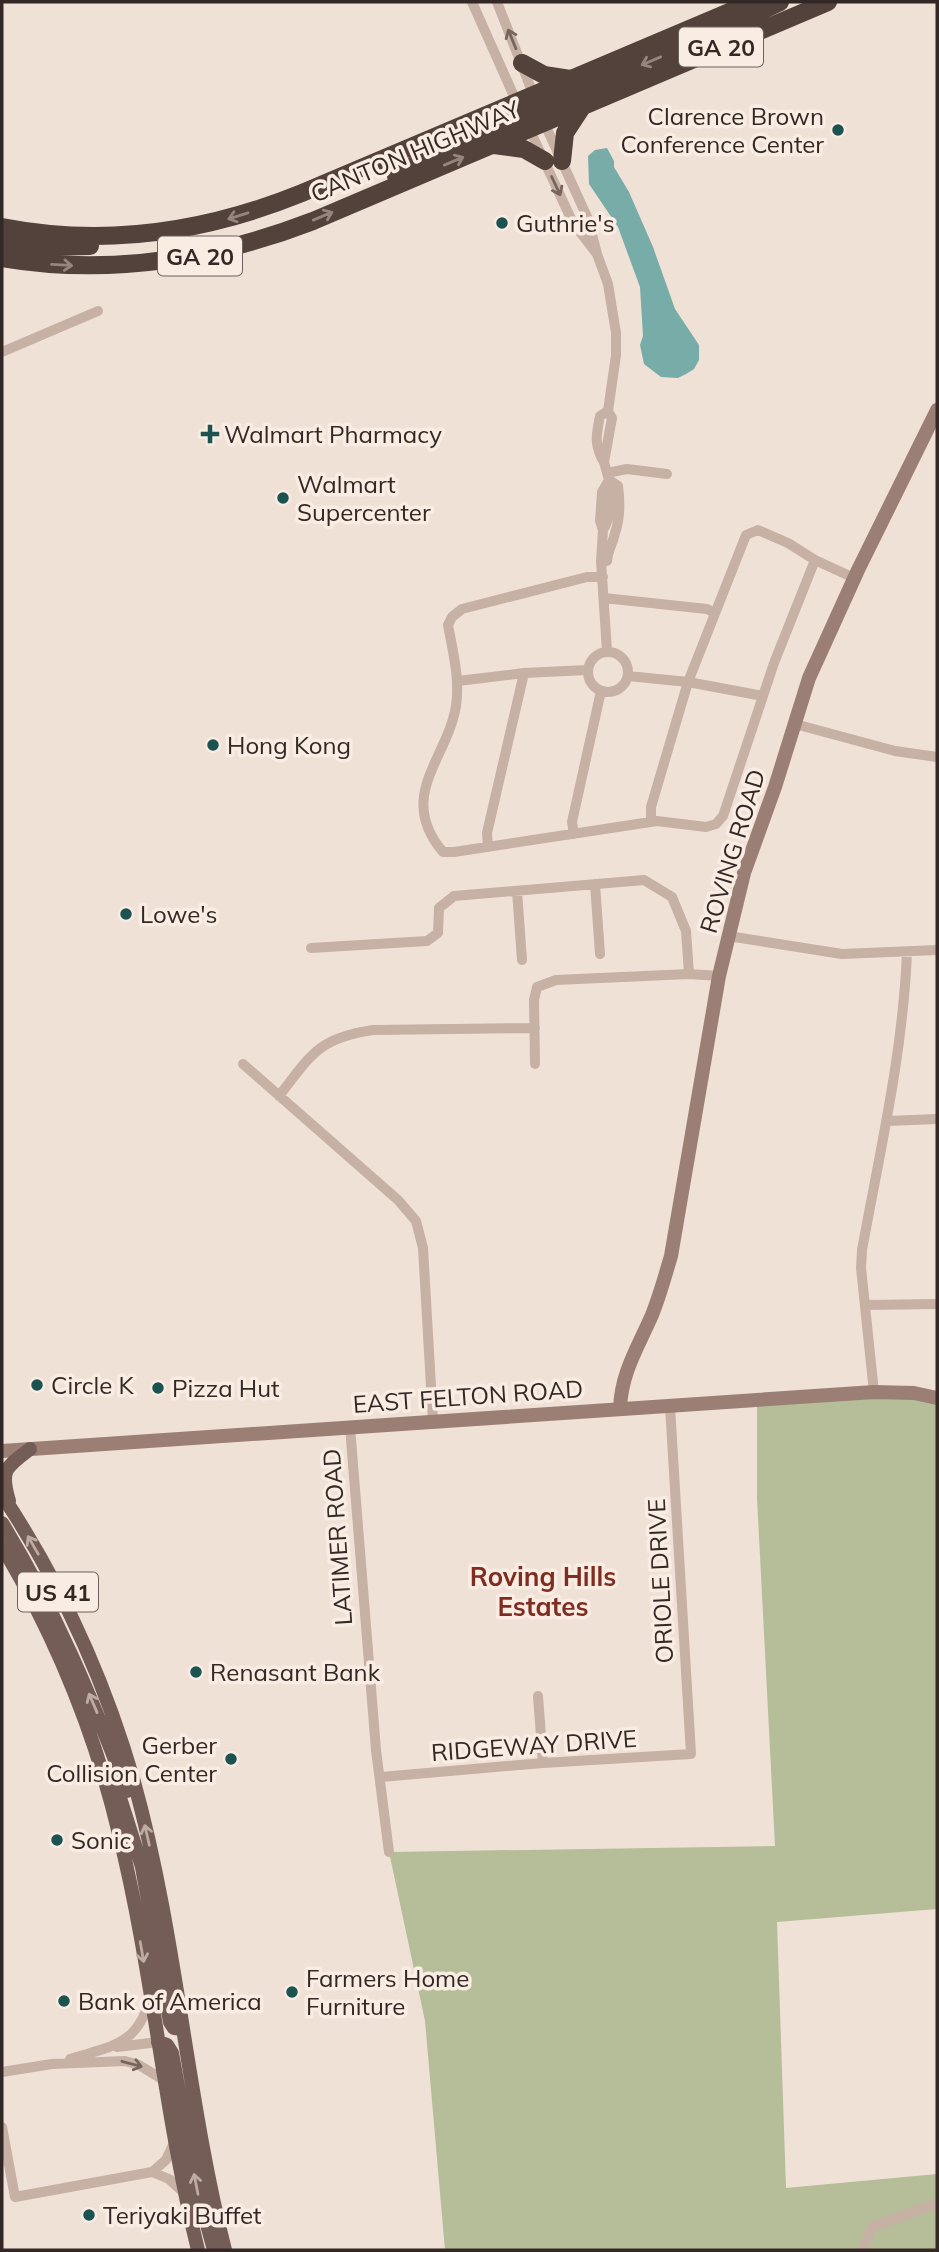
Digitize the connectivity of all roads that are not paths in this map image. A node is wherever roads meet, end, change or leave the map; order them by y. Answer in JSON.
{"nodes":[{"id":1,"x":472,"y":2,"type":"edge"},
{"id":2,"x":497,"y":2,"type":"edge"},
{"id":3,"x":753,"y":2,"type":"edge"},
{"id":4,"x":780,"y":2,"type":"edge"},
{"id":5,"x":828,"y":2,"type":"edge"},
{"id":6,"x":522,"y":64,"type":"junction"},
{"id":7,"x":570,"y":79,"type":"junction"},
{"id":8,"x":583,"y":106,"type":"junction"},
{"id":9,"x":531,"y":112,"type":"junction"},
{"id":10,"x":491,"y":145,"type":"junction"},
{"id":11,"x":553,"y":161,"type":"junction"},
{"id":12,"x":372,"y":196,"type":"junction"},
{"id":13,"x":2,"y":227,"type":"edge"},
{"id":14,"x":131,"y":235,"type":"junction"},
{"id":15,"x":2,"y":243,"type":"edge"},
{"id":16,"x":597,"y":254,"type":"junction"},
{"id":17,"x":2,"y":258,"type":"edge"},
{"id":18,"x":98,"y":311,"type":"dead end"},
{"id":19,"x":2,"y":352,"type":"edge"},
{"id":20,"x":937,"y":410,"type":"edge"},
{"id":21,"x":667,"y":474,"type":"dead end"},
{"id":22,"x":607,"y":476,"type":"junction"},
{"id":23,"x":815,"y":561,"type":"junction"},
{"id":24,"x":603,"y":574,"type":"junction"},
{"id":25,"x":854,"y":578,"type":"junction"},
{"id":26,"x":604,"y":598,"type":"junction"},
{"id":27,"x":715,"y":613,"type":"junction"},
{"id":28,"x":607,"y":651,"type":"junction"},
{"id":29,"x":587,"y":670,"type":"junction"},
{"id":30,"x":524,"y":673,"type":"junction"},
{"id":31,"x":628,"y":676,"type":"junction"},
{"id":32,"x":458,"y":681,"type":"junction"},
{"id":33,"x":688,"y":682,"type":"junction"},
{"id":34,"x":601,"y":691,"type":"junction"},
{"id":35,"x":763,"y":696,"type":"junction"},
{"id":36,"x":795,"y":724,"type":"junction"},
{"id":37,"x":937,"y":757,"type":"edge"},
{"id":38,"x":651,"y":822,"type":"junction"},
{"id":39,"x":574,"y":834,"type":"junction"},
{"id":40,"x":488,"y":847,"type":"junction"},
{"id":41,"x":595,"y":884,"type":"junction"},
{"id":42,"x":517,"y":891,"type":"junction"},
{"id":43,"x":728,"y":936,"type":"junction"},
{"id":44,"x":311,"y":948,"type":"dead end"},
{"id":45,"x":937,"y":950,"type":"edge"},
{"id":46,"x":907,"y":952,"type":"junction"},
{"id":47,"x":600,"y":954,"type":"dead end"},
{"id":48,"x":522,"y":960,"type":"dead end"},
{"id":49,"x":689,"y":974,"type":"junction"},
{"id":50,"x":719,"y":976,"type":"junction"},
{"id":51,"x":535,"y":1028,"type":"junction"},
{"id":52,"x":243,"y":1064,"type":"dead end"},
{"id":53,"x":536,"y":1064,"type":"dead end"},
{"id":54,"x":279,"y":1096,"type":"junction"},
{"id":55,"x":937,"y":1119,"type":"edge"},
{"id":56,"x":888,"y":1121,"type":"junction"},
{"id":57,"x":937,"y":1304,"type":"edge"},
{"id":58,"x":865,"y":1305,"type":"junction"},
{"id":59,"x":874,"y":1392,"type":"junction"},
{"id":60,"x":937,"y":1398,"type":"edge"},
{"id":61,"x":670,"y":1406,"type":"junction"},
{"id":62,"x":620,"y":1409,"type":"junction"},
{"id":63,"x":433,"y":1421,"type":"junction"},
{"id":64,"x":350,"y":1427,"type":"junction"},
{"id":65,"x":30,"y":1449,"type":"junction"},
{"id":66,"x":2,"y":1451,"type":"edge"},
{"id":67,"x":2,"y":1494,"type":"edge"},
{"id":68,"x":12,"y":1509,"type":"junction"},
{"id":69,"x":2,"y":1523,"type":"edge"},
{"id":70,"x":2,"y":1546,"type":"edge"},
{"id":71,"x":538,"y":1696,"type":"dead end"},
{"id":72,"x":691,"y":1754,"type":"joint"},
{"id":73,"x":97,"y":1755,"type":"junction"},
{"id":74,"x":543,"y":1763,"type":"junction"},
{"id":75,"x":381,"y":1777,"type":"junction"},
{"id":76,"x":140,"y":1807,"type":"junction"},
{"id":77,"x":389,"y":1852,"type":"dead end"},
{"id":78,"x":150,"y":1998,"type":"junction"},
{"id":79,"x":183,"y":2029,"type":"junction"},
{"id":80,"x":158,"y":2042,"type":"junction"},
{"id":81,"x":106,"y":2048,"type":"junction"},
{"id":82,"x":52,"y":2064,"type":"junction"},
{"id":83,"x":2,"y":2072,"type":"edge"},
{"id":84,"x":164,"y":2081,"type":"junction"},
{"id":85,"x":2,"y":2127,"type":"edge"},
{"id":86,"x":175,"y":2141,"type":"junction"},
{"id":87,"x":152,"y":2172,"type":"junction"},
{"id":88,"x":185,"y":2195,"type":"junction"},
{"id":89,"x":937,"y":2203,"type":"edge"},
{"id":90,"x":198,"y":2250,"type":"edge"},
{"id":91,"x":214,"y":2250,"type":"edge"},
{"id":92,"x":225,"y":2250,"type":"edge"},
{"id":93,"x":862,"y":2250,"type":"edge"}],
"edges":[{"from":1,"to":9,"type":"street"},
{"from":6,"to":2,"type":"street","one_way":true},
{"from":3,"to":7,"type":"highway","number":"GA 20"},
{"from":4,"to":9,"type":"highway","one_way":true},
{"from":5,"to":8,"type":"highway","name":"CANTON HIGHWAY","number":"GA 20"},
{"from":6,"to":7,"type":"highway"},
{"from":6,"to":9,"type":"street"},
{"from":7,"to":9,"type":"highway","number":"GA 20"},
{"from":8,"to":9,"type":"highway","name":"CANTON HIGHWAY","number":"GA 20"},
{"from":8,"to":11,"type":"highway"},
{"from":9,"to":10,"type":"highway","name":"CANTON HIGHWAY","number":"GA 20"},
{"from":9,"to":11,"type":"street"},
{"from":9,"to":11,"type":"street"},
{"from":9,"to":12,"type":"highway"},
{"from":9,"to":14,"type":"highway","number":"GA 20","one_way":true},
{"from":10,"to":11,"type":"highway"},
{"from":12,"to":10,"type":"highway","name":"CANTON HIGHWAY","number":"GA 20","one_way":true},
{"from":11,"to":16,"type":"street"},
{"from":11,"to":16,"type":"street","one_way":true},
{"from":17,"to":12,"type":"highway","name":"CANTON HIGHWAY","number":"GA 20","one_way":true},
{"from":13,"to":14,"type":"highway","number":"GA 20"},
{"from":14,"to":15,"type":"highway"},
{"from":16,"to":22,"type":"street"},
{"from":18,"to":19,"type":"street"},
{"from":20,"to":25,"type":"street","name":"ROVING ROAD"},
{"from":21,"to":22,"type":"street"},
{"from":22,"to":24,"type":"street"},
{"from":22,"to":24,"type":"street"},
{"from":23,"to":25,"type":"street"},
{"from":23,"to":27,"type":"street"},
{"from":23,"to":35,"type":"street"},
{"from":24,"to":26,"type":"street"},
{"from":24,"to":32,"type":"street"},
{"from":25,"to":36,"type":"street","name":"ROVING ROAD"},
{"from":26,"to":27,"type":"street"},
{"from":26,"to":28,"type":"street"},
{"from":27,"to":33,"type":"street"},
{"from":28,"to":29,"type":"street"},
{"from":28,"to":31,"type":"street"},
{"from":29,"to":30,"type":"street"},
{"from":29,"to":34,"type":"street"},
{"from":30,"to":32,"type":"street"},
{"from":30,"to":40,"type":"street"},
{"from":31,"to":33,"type":"street"},
{"from":31,"to":34,"type":"street"},
{"from":32,"to":40,"type":"street"},
{"from":33,"to":35,"type":"street"},
{"from":33,"to":38,"type":"street"},
{"from":34,"to":39,"type":"street"},
{"from":35,"to":38,"type":"street"},
{"from":36,"to":37,"type":"street"},
{"from":36,"to":43,"type":"street","name":"ROVING ROAD"},
{"from":38,"to":39,"type":"street"},
{"from":39,"to":40,"type":"street"},
{"from":41,"to":42,"type":"street"},
{"from":41,"to":47,"type":"street"},
{"from":41,"to":49,"type":"street"},
{"from":42,"to":44,"type":"street"},
{"from":42,"to":48,"type":"street"},
{"from":43,"to":46,"type":"street"},
{"from":43,"to":50,"type":"street","name":"ROVING ROAD"},
{"from":45,"to":46,"type":"street"},
{"from":46,"to":56,"type":"street"},
{"from":49,"to":50,"type":"street"},
{"from":49,"to":51,"type":"street"},
{"from":50,"to":62,"type":"street","name":"ROVING ROAD"},
{"from":51,"to":53,"type":"street"},
{"from":51,"to":54,"type":"street"},
{"from":52,"to":54,"type":"street"},
{"from":54,"to":63,"type":"street"},
{"from":55,"to":56,"type":"street"},
{"from":56,"to":58,"type":"street"},
{"from":57,"to":58,"type":"street"},
{"from":58,"to":59,"type":"street"},
{"from":59,"to":60,"type":"street","name":"EAST FELTON ROAD"},
{"from":59,"to":61,"type":"street","name":"EAST FELTON ROAD"},
{"from":61,"to":62,"type":"street","name":"EAST FELTON ROAD"},
{"from":61,"to":72,"type":"street","name":"ORIOLE DRIVE"},
{"from":62,"to":63,"type":"street","name":"EAST FELTON ROAD"},
{"from":63,"to":64,"type":"street","name":"EAST FELTON ROAD"},
{"from":64,"to":65,"type":"street","name":"EAST FELTON ROAD"},
{"from":64,"to":75,"type":"street","name":"LATIMER ROAD"},
{"from":65,"to":66,"type":"street","name":"EAST FELTON ROAD"},
{"from":65,"to":68,"type":"main road"},
{"from":67,"to":68,"type":"main road","number":"US 41"},
{"from":76,"to":68,"type":"main road","number":"US 41","one_way":true},
{"from":76,"to":69,"type":"main road","one_way":true},
{"from":70,"to":73,"type":"main road","number":"US 41"},
{"from":71,"to":74,"type":"street"},
{"from":72,"to":74,"type":"street","name":"RIDGEWAY DRIVE"},
{"from":73,"to":78,"type":"main road","number":"US 41","one_way":true},
{"from":73,"to":79,"type":"main road"},
{"from":74,"to":75,"type":"street","name":"RIDGEWAY DRIVE"},
{"from":75,"to":77,"type":"street","name":"LATIMER ROAD"},
{"from":79,"to":76,"type":"main road","number":"US 41","one_way":true},
{"from":78,"to":80,"type":"main road","number":"US 41"},
{"from":78,"to":81,"type":"street"},
{"from":79,"to":92,"type":"main road","number":"US 41"},
{"from":80,"to":81,"type":"street"},
{"from":80,"to":84,"type":"main road","number":"US 41"},
{"from":91,"to":80,"type":"main road","one_way":true},
{"from":81,"to":82,"type":"street"},
{"from":82,"to":83,"type":"street"},
{"from":82,"to":84,"type":"street","one_way":true},
{"from":84,"to":86,"type":"main road","number":"US 41"},
{"from":85,"to":87,"type":"street"},
{"from":86,"to":87,"type":"street"},
{"from":86,"to":88,"type":"main road","number":"US 41"},
{"from":87,"to":88,"type":"street"},
{"from":88,"to":90,"type":"main road","number":"US 41"},
{"from":89,"to":93,"type":"street"}]}
